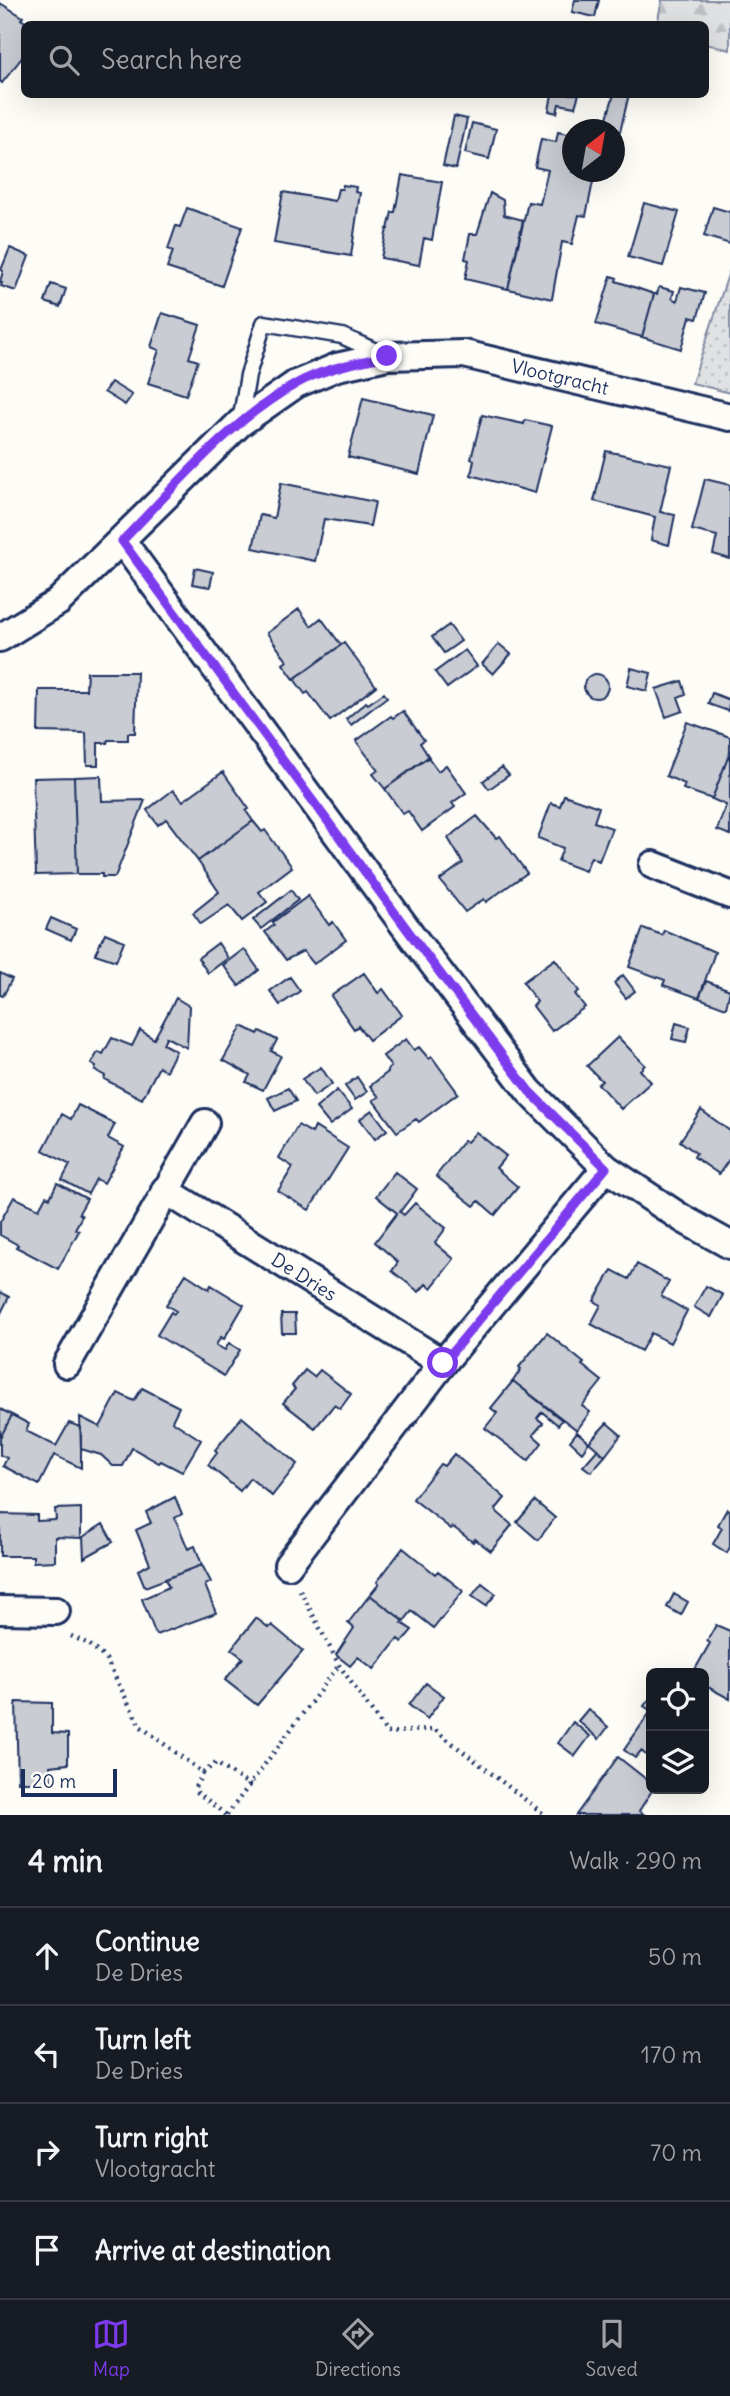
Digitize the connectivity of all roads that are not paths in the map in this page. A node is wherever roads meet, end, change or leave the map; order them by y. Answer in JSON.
{"nodes":[{"id":1,"x":387,"y":356,"type":"junction"},
{"id":2,"x":730,"y":416,"type":"edge"},
{"id":3,"x":240,"y":423,"type":"junction"},
{"id":4,"x":122,"y":541,"type":"junction"},
{"id":5,"x":0,"y":638,"type":"edge"},
{"id":6,"x":653,"y":865,"type":"dead end"},
{"id":7,"x":730,"y":895,"type":"edge"},
{"id":8,"x":205,"y":1123,"type":"dead end"},
{"id":9,"x":606,"y":1168,"type":"junction"},
{"id":10,"x":165,"y":1190,"type":"junction"},
{"id":11,"x":730,"y":1245,"type":"edge"},
{"id":12,"x":443,"y":1363,"type":"junction"},
{"id":13,"x":67,"y":1364,"type":"dead end"},
{"id":14,"x":288,"y":1565,"type":"road end"},
{"id":15,"x":0,"y":1610,"type":"edge"},
{"id":16,"x":56,"y":1611,"type":"road end"}],
"edges":[{"from":1,"to":2,"type":"street","name":"Vlootgracht"},
{"from":1,"to":3,"type":"street","name":"Vlootgracht"},
{"from":1,"to":3,"type":"lane","name":"Vlootgracht"},
{"from":3,"to":4,"type":"street","name":"Vlootgracht"},
{"from":4,"to":5,"type":"street","name":"Vlootgracht"},
{"from":4,"to":9,"type":"street"},
{"from":6,"to":7,"type":"street"},
{"from":8,"to":10,"type":"street"},
{"from":9,"to":11,"type":"street"},
{"from":9,"to":12,"type":"street"},
{"from":10,"to":12,"type":"street","name":"De Dries"},
{"from":10,"to":13,"type":"street"},
{"from":12,"to":14,"type":"street"},
{"from":15,"to":16,"type":"street"}]}
